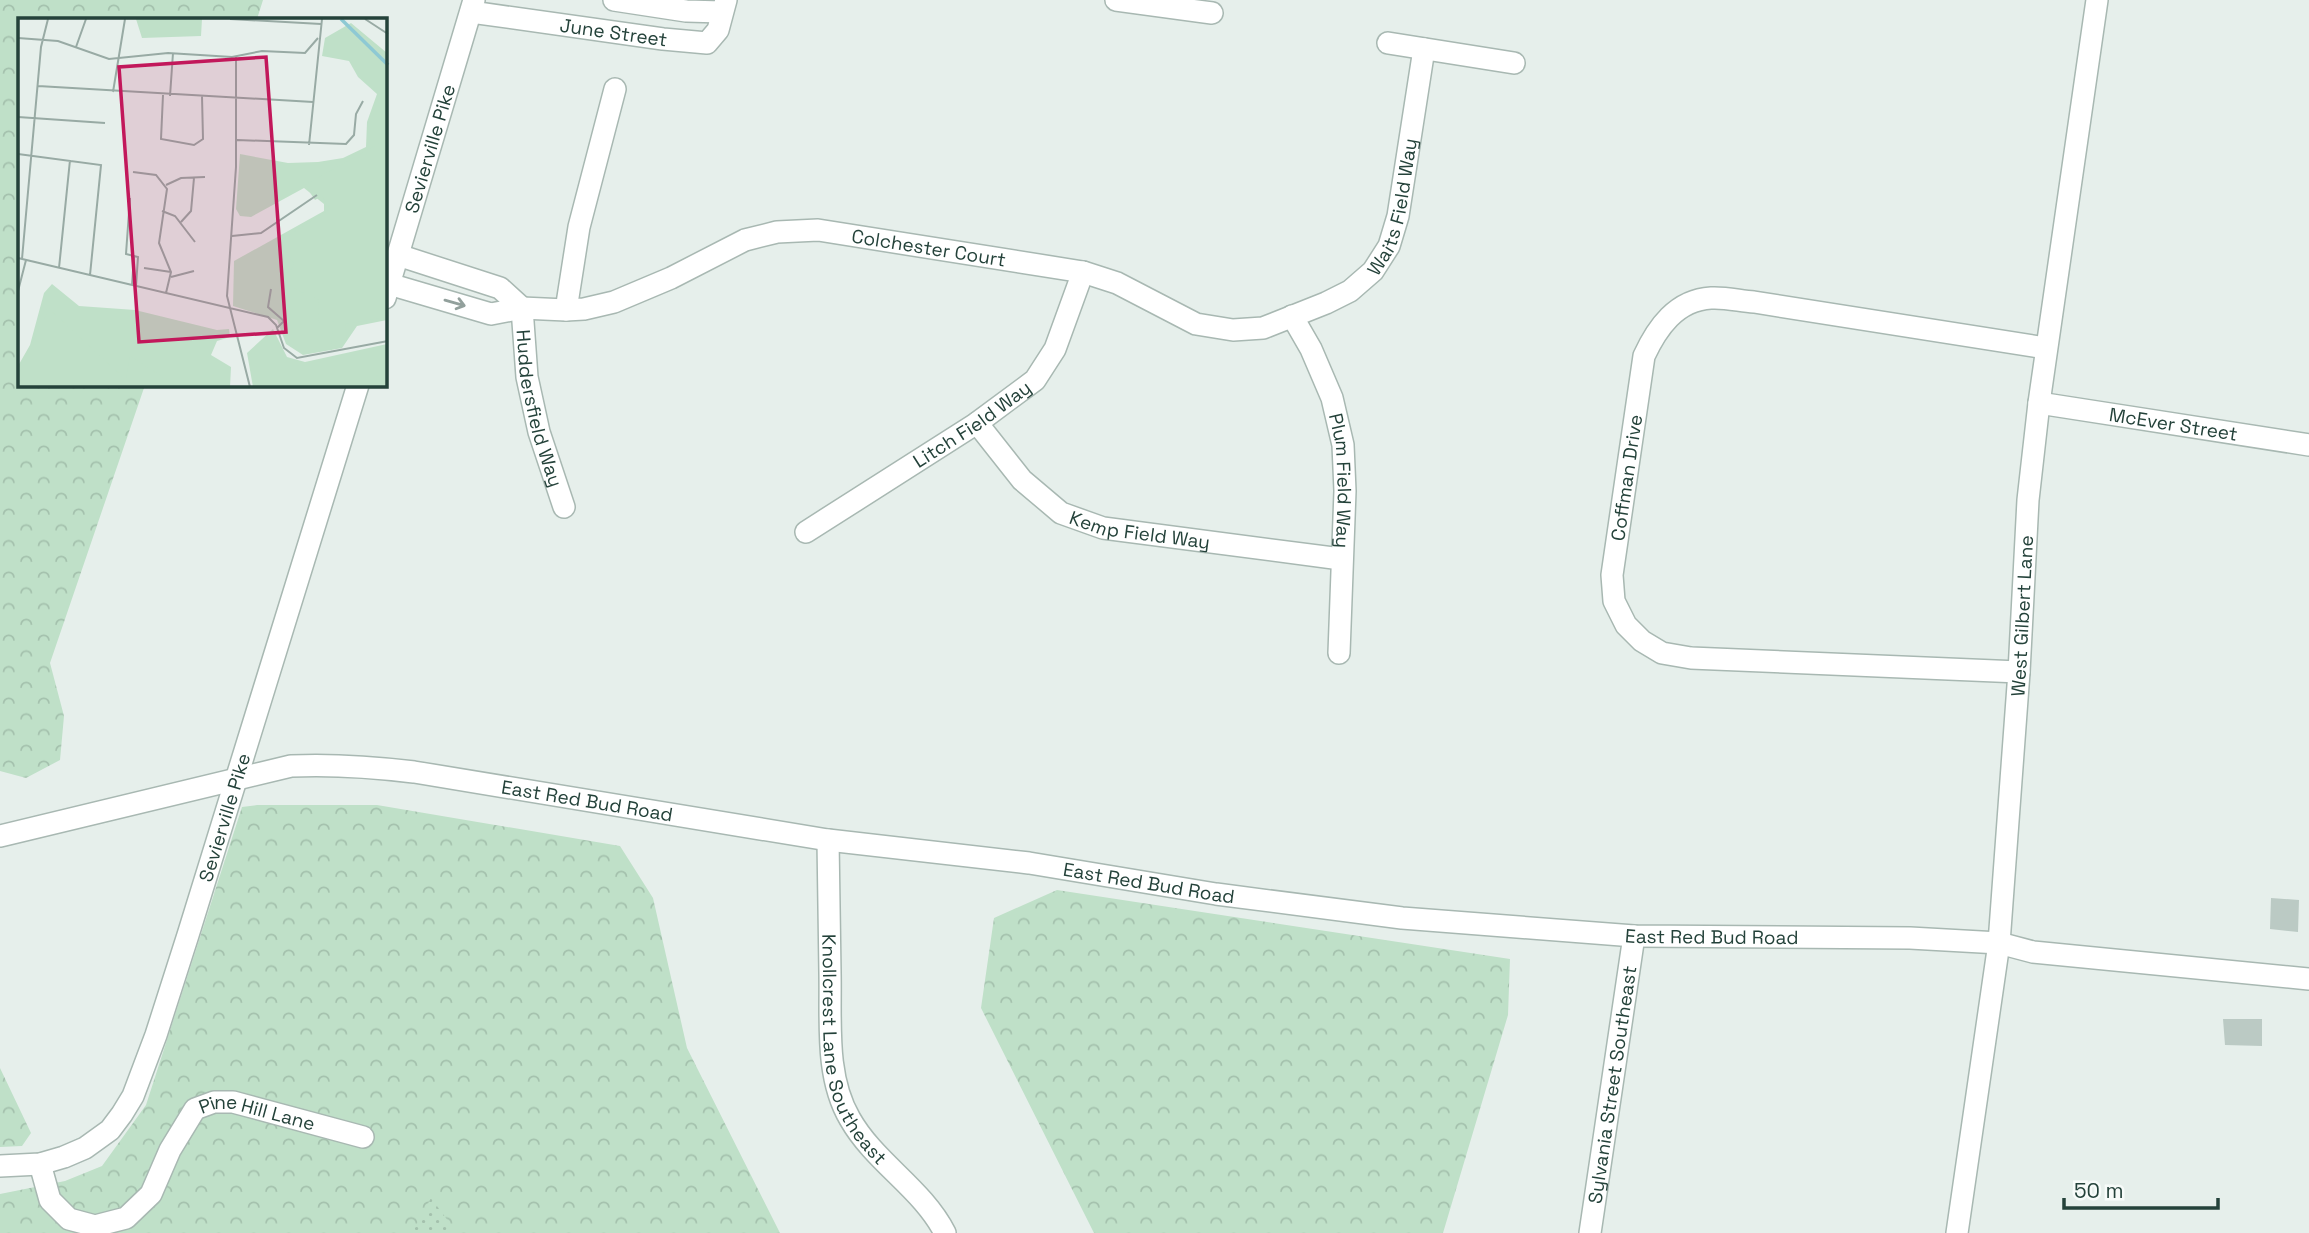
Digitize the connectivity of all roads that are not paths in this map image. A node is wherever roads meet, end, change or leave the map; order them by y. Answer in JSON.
{"nodes":[{"id":1,"x":614,"y":0,"type":"edge"},
{"id":2,"x":1116,"y":0,"type":"edge"},
{"id":3,"x":2097,"y":0,"type":"edge"},
{"id":4,"x":472,"y":6,"type":"edge"},
{"id":5,"x":724,"y":6,"type":"edge"},
{"id":6,"x":1212,"y":13,"type":"dead end"},
{"id":7,"x":1388,"y":43,"type":"dead end"},
{"id":8,"x":1424,"y":49,"type":"junction"},
{"id":9,"x":1514,"y":63,"type":"dead end"},
{"id":10,"x":615,"y":89,"type":"dead end"},
{"id":11,"x":398,"y":255,"type":"junction"},
{"id":12,"x":1083,"y":272,"type":"junction"},
{"id":13,"x":387,"y":291,"type":"edge"},
{"id":14,"x":523,"y":308,"type":"junction"},
{"id":15,"x":566,"y":310,"type":"junction"},
{"id":16,"x":1293,"y":316,"type":"junction"},
{"id":17,"x":2046,"y":348,"type":"junction"},
{"id":18,"x":357,"y":387,"type":"edge"},
{"id":19,"x":2039,"y":403,"type":"junction"},
{"id":20,"x":977,"y":422,"type":"junction"},
{"id":21,"x":2309,"y":445,"type":"edge"},
{"id":22,"x":564,"y":507,"type":"dead end"},
{"id":23,"x":806,"y":532,"type":"dead end"},
{"id":24,"x":1340,"y":559,"type":"junction"},
{"id":25,"x":1339,"y":653,"type":"dead end"},
{"id":26,"x":2019,"y":673,"type":"junction"},
{"id":27,"x":235,"y":779,"type":"junction"},
{"id":28,"x":0,"y":836,"type":"edge"},
{"id":29,"x":828,"y":840,"type":"junction"},
{"id":30,"x":1634,"y":936,"type":"junction"},
{"id":31,"x":1999,"y":943,"type":"junction"},
{"id":32,"x":2309,"y":979,"type":"edge"},
{"id":33,"x":363,"y":1137,"type":"dead end"},
{"id":34,"x":40,"y":1164,"type":"junction"},
{"id":35,"x":0,"y":1166,"type":"edge"},
{"id":36,"x":945,"y":1233,"type":"edge"},
{"id":37,"x":1590,"y":1233,"type":"edge"},
{"id":38,"x":1958,"y":1233,"type":"edge"}],
"edges":[{"from":1,"to":5,"type":"street"},
{"from":2,"to":6,"type":"street"},
{"from":3,"to":17,"type":"street","name":"West Gilbert Lane"},
{"from":4,"to":5,"type":"street","name":"June Street"},
{"from":4,"to":11,"type":"street","name":"Sevierville Pike"},
{"from":7,"to":8,"type":"street"},
{"from":8,"to":9,"type":"street"},
{"from":8,"to":16,"type":"street","name":"Waits Field Way"},
{"from":10,"to":15,"type":"street"},
{"from":11,"to":13,"type":"street","name":"Sevierville Pike"},
{"from":11,"to":14,"type":"street"},
{"from":12,"to":15,"type":"street","name":"Colchester Court"},
{"from":12,"to":16,"type":"street","name":"Colchester Court"},
{"from":12,"to":20,"type":"street","name":"Litch Field Way"},
{"from":13,"to":14,"type":"street","name":"Colchester Court","one_way":true},
{"from":14,"to":15,"type":"street","name":"Colchester Court"},
{"from":14,"to":22,"type":"street","name":"Huddersfield Way"},
{"from":16,"to":24,"type":"street","name":"Plum Field Way"},
{"from":17,"to":19,"type":"street","name":"West Gilbert Lane"},
{"from":17,"to":26,"type":"street","name":"Coffman Drive"},
{"from":18,"to":27,"type":"street","name":"Sevierville Pike"},
{"from":19,"to":21,"type":"street","name":"McEver Street"},
{"from":19,"to":26,"type":"street","name":"West Gilbert Lane"},
{"from":20,"to":23,"type":"street","name":"Litch Field Way"},
{"from":20,"to":24,"type":"street","name":"Kemp Field Way"},
{"from":24,"to":25,"type":"street","name":"Plum Field Way"},
{"from":26,"to":31,"type":"street","name":"West Gilbert Lane"},
{"from":27,"to":28,"type":"street","name":"East Red Bud Road"},
{"from":27,"to":29,"type":"street","name":"East Red Bud Road"},
{"from":27,"to":34,"type":"street","name":"Sevierville Pike"},
{"from":29,"to":30,"type":"street","name":"East Red Bud Road"},
{"from":29,"to":36,"type":"street","name":"Knollcrest Lane Southeast"},
{"from":30,"to":31,"type":"street","name":"East Red Bud Road"},
{"from":30,"to":37,"type":"street","name":"Sylvania Street Southeast"},
{"from":31,"to":32,"type":"street","name":"East Red Bud Road"},
{"from":31,"to":38,"type":"street","name":"West Gilbert Lane"},
{"from":33,"to":34,"type":"street","name":"Pine Hill Lane"},
{"from":34,"to":35,"type":"street","name":"Sevierville Pike"}]}
